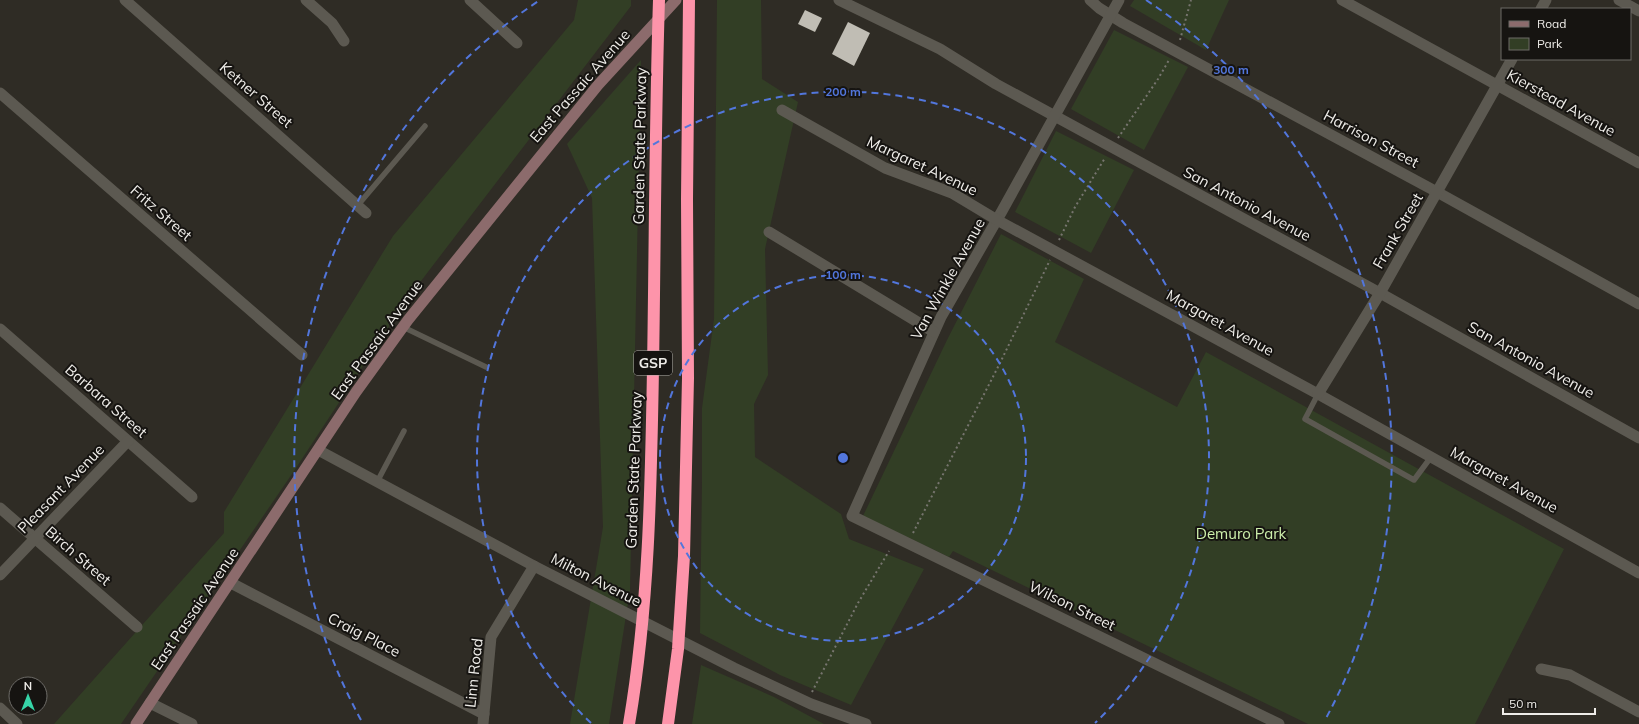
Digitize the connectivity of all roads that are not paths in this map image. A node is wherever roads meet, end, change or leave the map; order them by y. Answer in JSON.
{"nodes":[{"id":1,"x":125,"y":0,"type":"edge"},
{"id":2,"x":306,"y":0,"type":"edge"},
{"id":3,"x":470,"y":0,"type":"edge"},
{"id":4,"x":659,"y":0,"type":"edge"},
{"id":5,"x":676,"y":0,"type":"edge"},
{"id":6,"x":689,"y":0,"type":"edge"},
{"id":7,"x":839,"y":0,"type":"edge"},
{"id":8,"x":1090,"y":0,"type":"edge"},
{"id":9,"x":1119,"y":0,"type":"edge"},
{"id":10,"x":1342,"y":0,"type":"edge"},
{"id":11,"x":1619,"y":0,"type":"edge"},
{"id":12,"x":1639,"y":11,"type":"edge"},
{"id":13,"x":1110,"y":15,"type":"junction"},
{"id":14,"x":344,"y":41,"type":"dead end"},
{"id":15,"x":516,"y":43,"type":"dead end"},
{"id":16,"x":1511,"y":60,"type":"edge"},
{"id":17,"x":1497,"y":86,"type":"junction"},
{"id":18,"x":0,"y":93,"type":"edge"},
{"id":19,"x":782,"y":110,"type":"dead end"},
{"id":20,"x":1055,"y":117,"type":"junction"},
{"id":21,"x":425,"y":126,"type":"dead end"},
{"id":22,"x":1639,"y":163,"type":"edge"},
{"id":23,"x":1437,"y":192,"type":"junction"},
{"id":24,"x":362,"y":209,"type":"joint"},
{"id":25,"x":997,"y":220,"type":"junction"},
{"id":26,"x":769,"y":232,"type":"dead end"},
{"id":27,"x":1380,"y":293,"type":"junction"},
{"id":28,"x":1639,"y":304,"type":"edge"},
{"id":29,"x":403,"y":327,"type":"junction"},
{"id":30,"x":0,"y":329,"type":"edge"},
{"id":31,"x":934,"y":332,"type":"junction"},
{"id":32,"x":302,"y":356,"type":"dead end"},
{"id":33,"x":486,"y":367,"type":"dead end"},
{"id":34,"x":1318,"y":394,"type":"junction"},
{"id":35,"x":404,"y":430,"type":"dead end"},
{"id":36,"x":1639,"y":438,"type":"edge"},
{"id":37,"x":128,"y":441,"type":"junction"},
{"id":38,"x":318,"y":450,"type":"junction"},
{"id":39,"x":1432,"y":457,"type":"junction"},
{"id":40,"x":377,"y":482,"type":"junction"},
{"id":41,"x":192,"y":497,"type":"dead end"},
{"id":42,"x":0,"y":508,"type":"edge"},
{"id":43,"x":852,"y":516,"type":"joint"},
{"id":44,"x":35,"y":538,"type":"junction"},
{"id":45,"x":534,"y":566,"type":"junction"},
{"id":46,"x":1639,"y":573,"type":"edge"},
{"id":47,"x":0,"y":575,"type":"edge"},
{"id":48,"x":230,"y":583,"type":"junction"},
{"id":49,"x":137,"y":627,"type":"dead end"},
{"id":50,"x":1541,"y":669,"type":"dead end"},
{"id":51,"x":150,"y":702,"type":"junction"},
{"id":52,"x":0,"y":708,"type":"edge"},
{"id":53,"x":1639,"y":712,"type":"edge"},
{"id":54,"x":484,"y":719,"type":"edge"},
{"id":55,"x":17,"y":724,"type":"edge"},
{"id":56,"x":136,"y":724,"type":"edge"},
{"id":57,"x":192,"y":724,"type":"edge"},
{"id":58,"x":629,"y":724,"type":"edge"},
{"id":59,"x":668,"y":724,"type":"edge"},
{"id":60,"x":866,"y":724,"type":"edge"},
{"id":61,"x":1279,"y":724,"type":"edge"}],
"edges":[{"from":1,"to":24,"type":"street","name":"Ketner Street"},
{"from":2,"to":14,"type":"street"},
{"from":3,"to":15,"type":"street"},
{"from":4,"to":58,"type":"highway","name":"Garden State Parkway","number":"GSP"},
{"from":5,"to":29,"type":"main road","name":"East Passaic Avenue"},
{"from":6,"to":59,"type":"highway","number":"GSP"},
{"from":7,"to":20,"type":"street","name":"San Antonio Avenue"},
{"from":8,"to":13,"type":"street","name":"Harrison Street"},
{"from":9,"to":13,"type":"street","name":"Van Winkle Avenue"},
{"from":10,"to":17,"type":"street","name":"Kierstead Avenue"},
{"from":11,"to":12,"type":"street"},
{"from":13,"to":20,"type":"street","name":"Van Winkle Avenue"},
{"from":13,"to":23,"type":"street","name":"Harrison Street"},
{"from":16,"to":17,"type":"street","name":"Frank Street"},
{"from":17,"to":22,"type":"street","name":"Kierstead Avenue"},
{"from":17,"to":23,"type":"street","name":"Frank Street"},
{"from":18,"to":32,"type":"street","name":"Fritz Street"},
{"from":19,"to":25,"type":"street","name":"Margaret Avenue"},
{"from":20,"to":25,"type":"street","name":"Van Winkle Avenue"},
{"from":20,"to":27,"type":"street","name":"San Antonio Avenue"},
{"from":21,"to":24,"type":"lane"},
{"from":23,"to":27,"type":"street","name":"Frank Street"},
{"from":23,"to":28,"type":"street","name":"Harrison Street"},
{"from":25,"to":31,"type":"street","name":"Van Winkle Avenue"},
{"from":25,"to":34,"type":"street","name":"Margaret Avenue"},
{"from":26,"to":31,"type":"street"},
{"from":27,"to":34,"type":"street","name":"Frank Street"},
{"from":27,"to":36,"type":"street","name":"San Antonio Avenue"},
{"from":29,"to":33,"type":"lane"},
{"from":29,"to":38,"type":"main road","name":"East Passaic Avenue"},
{"from":30,"to":37,"type":"street","name":"Barbara Street"},
{"from":31,"to":43,"type":"street","name":"Van Winkle Avenue"},
{"from":34,"to":39,"type":"street","name":"Margaret Avenue"},
{"from":34,"to":39,"type":"lane"},
{"from":35,"to":40,"type":"lane"},
{"from":37,"to":41,"type":"street","name":"Barbara Street"},
{"from":37,"to":44,"type":"street","name":"Pleasant Avenue"},
{"from":38,"to":40,"type":"street","name":"Milton Avenue"},
{"from":38,"to":48,"type":"main road","name":"East Passaic Avenue"},
{"from":39,"to":46,"type":"street","name":"Margaret Avenue"},
{"from":40,"to":45,"type":"street","name":"Milton Avenue"},
{"from":42,"to":44,"type":"street","name":"Birch Street"},
{"from":43,"to":61,"type":"street","name":"Wilson Street"},
{"from":44,"to":47,"type":"street","name":"Pleasant Avenue"},
{"from":44,"to":49,"type":"street","name":"Birch Street"},
{"from":45,"to":54,"type":"street","name":"Linn Road"},
{"from":45,"to":60,"type":"street","name":"Milton Avenue"},
{"from":48,"to":51,"type":"main road","name":"East Passaic Avenue"},
{"from":48,"to":54,"type":"street","name":"Craig Place"},
{"from":50,"to":53,"type":"street"},
{"from":51,"to":56,"type":"main road","name":"East Passaic Avenue"},
{"from":51,"to":57,"type":"street"},
{"from":52,"to":55,"type":"street"}]}
